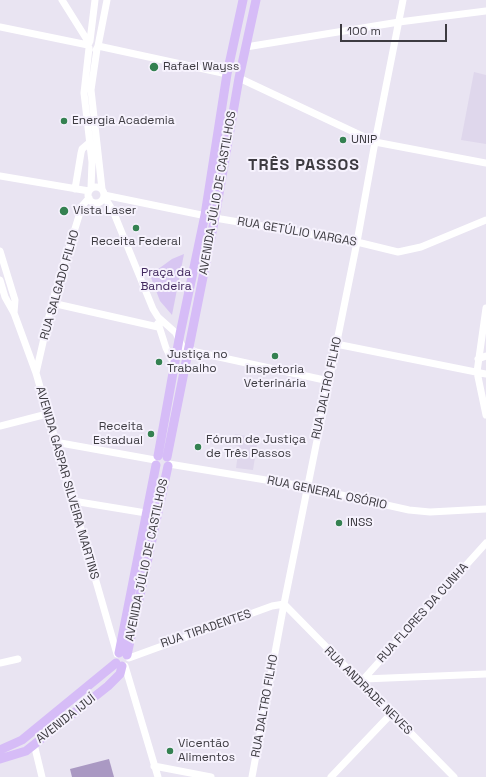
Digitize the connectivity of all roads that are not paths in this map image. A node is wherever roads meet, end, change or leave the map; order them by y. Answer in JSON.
{"nodes":[{"id":1,"x":62,"y":0,"type":"edge"},
{"id":2,"x":95,"y":0,"type":"edge"},
{"id":3,"x":107,"y":0,"type":"edge"},
{"id":4,"x":243,"y":0,"type":"edge"},
{"id":5,"x":256,"y":0,"type":"edge"},
{"id":6,"x":403,"y":0,"type":"edge"},
{"id":7,"x":486,"y":11,"type":"edge"},
{"id":8,"x":399,"y":22,"type":"junction"},
{"id":9,"x":0,"y":27,"type":"edge"},
{"id":10,"x":89,"y":44,"type":"junction"},
{"id":11,"x":98,"y":46,"type":"junction"},
{"id":12,"x":246,"y":46,"type":"junction"},
{"id":13,"x":227,"y":74,"type":"junction"},
{"id":14,"x":239,"y":78,"type":"junction"},
{"id":15,"x":375,"y":142,"type":"junction"},
{"id":16,"x":90,"y":143,"type":"junction"},
{"id":17,"x":486,"y":163,"type":"edge"},
{"id":18,"x":0,"y":176,"type":"edge"},
{"id":19,"x":75,"y":188,"type":"junction"},
{"id":20,"x":90,"y":192,"type":"junction"},
{"id":21,"x":103,"y":193,"type":"junction"},
{"id":22,"x":205,"y":215,"type":"junction"},
{"id":23,"x":215,"y":217,"type":"junction"},
{"id":24,"x":486,"y":220,"type":"edge"},
{"id":25,"x":357,"y":242,"type":"junction"},
{"id":26,"x":0,"y":251,"type":"edge"},
{"id":27,"x":0,"y":280,"type":"edge"},
{"id":28,"x":52,"y":303,"type":"junction"},
{"id":29,"x":486,"y":308,"type":"edge"},
{"id":30,"x":14,"y":313,"type":"junction"},
{"id":31,"x":158,"y":317,"type":"junction"},
{"id":32,"x":158,"y":326,"type":"junction"},
{"id":33,"x":179,"y":340,"type":"junction"},
{"id":34,"x":336,"y":344,"type":"junction"},
{"id":35,"x":188,"y":349,"type":"junction"},
{"id":36,"x":486,"y":356,"type":"edge"},
{"id":37,"x":478,"y":359,"type":"junction"},
{"id":38,"x":174,"y":364,"type":"junction"},
{"id":39,"x":477,"y":372,"type":"junction"},
{"id":40,"x":36,"y":373,"type":"junction"},
{"id":41,"x":486,"y":374,"type":"edge"},
{"id":42,"x":329,"y":381,"type":"junction"},
{"id":43,"x":47,"y":414,"type":"junction"},
{"id":44,"x":486,"y":415,"type":"edge"},
{"id":45,"x":0,"y":426,"type":"edge"},
{"id":46,"x":55,"y":442,"type":"junction"},
{"id":47,"x":156,"y":460,"type":"junction"},
{"id":48,"x":168,"y":462,"type":"junction"},
{"id":49,"x":307,"y":488,"type":"junction"},
{"id":50,"x":73,"y":501,"type":"junction"},
{"id":51,"x":486,"y":508,"type":"edge"},
{"id":52,"x":146,"y":513,"type":"junction"},
{"id":53,"x":157,"y":515,"type":"junction"},
{"id":54,"x":486,"y":543,"type":"edge"},
{"id":55,"x":284,"y":604,"type":"junction"},
{"id":56,"x":18,"y":659,"type":"dead end"},
{"id":57,"x":122,"y":659,"type":"junction"},
{"id":58,"x":0,"y":663,"type":"edge"},
{"id":59,"x":486,"y":674,"type":"edge"},
{"id":60,"x":362,"y":681,"type":"junction"},
{"id":61,"x":391,"y":714,"type":"junction"},
{"id":62,"x":34,"y":744,"type":"junction"},
{"id":63,"x":4,"y":753,"type":"edge"},
{"id":64,"x":154,"y":766,"type":"junction"},
{"id":65,"x":42,"y":777,"type":"edge"},
{"id":66,"x":158,"y":777,"type":"edge"},
{"id":67,"x":211,"y":777,"type":"edge"},
{"id":68,"x":252,"y":777,"type":"edge"},
{"id":69,"x":331,"y":777,"type":"edge"},
{"id":70,"x":454,"y":777,"type":"edge"}],
"edges":[{"from":1,"to":10,"type":"street"},
{"from":2,"to":10,"type":"street"},
{"from":3,"to":11,"type":"street"},
{"from":4,"to":13,"type":"main road","name":"AVENIDA JÚLIO DE CASTILHOS"},
{"from":5,"to":12,"type":"main road","name":"AVENIDA JÚLIO DE CASTILHOS"},
{"from":6,"to":8,"type":"street","name":"RUA DALTRO FILHO"},
{"from":7,"to":8,"type":"street"},
{"from":8,"to":12,"type":"street"},
{"from":8,"to":15,"type":"street","name":"RUA DALTRO FILHO"},
{"from":9,"to":10,"type":"street"},
{"from":10,"to":11,"type":"street"},
{"from":10,"to":16,"type":"street"},
{"from":11,"to":13,"type":"street"},
{"from":11,"to":21,"type":"street"},
{"from":12,"to":14,"type":"main road","name":"AVENIDA JÚLIO DE CASTILHOS"},
{"from":13,"to":14,"type":"main road"},
{"from":13,"to":22,"type":"main road","name":"AVENIDA JÚLIO DE CASTILHOS"},
{"from":14,"to":15,"type":"street"},
{"from":14,"to":23,"type":"main road","name":"AVENIDA JÚLIO DE CASTILHOS"},
{"from":15,"to":17,"type":"street"},
{"from":15,"to":25,"type":"street","name":"RUA DALTRO FILHO"},
{"from":16,"to":19,"type":"street"},
{"from":16,"to":20,"type":"street"},
{"from":18,"to":19,"type":"street"},
{"from":19,"to":20,"type":"street"},
{"from":20,"to":21,"type":"street"},
{"from":20,"to":21,"type":"street"},
{"from":20,"to":28,"type":"street","name":"RUA SALGADO FILHO"},
{"from":21,"to":22,"type":"street","name":"RUA GETÚLIO VARGAS"},
{"from":21,"to":31,"type":"street"},
{"from":22,"to":23,"type":"street","name":"RUA GETÚLIO VARGAS"},
{"from":22,"to":33,"type":"main road","name":"AVENIDA JÚLIO DE CASTILHOS"},
{"from":23,"to":25,"type":"street","name":"RUA GETÚLIO VARGAS"},
{"from":23,"to":35,"type":"main road","name":"AVENIDA JÚLIO DE CASTILHOS"},
{"from":24,"to":25,"type":"street","name":"RUA GETÚLIO VARGAS"},
{"from":25,"to":34,"type":"street","name":"RUA DALTRO FILHO"},
{"from":26,"to":30,"type":"street","name":"AVENIDA GASPAR SILVEIRA MARTINS"},
{"from":27,"to":30,"type":"street","name":"AVENIDA GASPAR SILVEIRA MARTINS"},
{"from":28,"to":32,"type":"street"},
{"from":28,"to":40,"type":"street","name":"RUA SALGADO FILHO"},
{"from":29,"to":37,"type":"street"},
{"from":30,"to":40,"type":"street","name":"AVENIDA GASPAR SILVEIRA MARTINS"},
{"from":31,"to":32,"type":"street"},
{"from":31,"to":33,"type":"street"},
{"from":32,"to":38,"type":"street"},
{"from":33,"to":35,"type":"street"},
{"from":33,"to":38,"type":"main road","name":"AVENIDA JÚLIO DE CASTILHOS"},
{"from":34,"to":39,"type":"street"},
{"from":34,"to":42,"type":"street","name":"RUA DALTRO FILHO"},
{"from":35,"to":42,"type":"street"},
{"from":35,"to":48,"type":"main road","name":"AVENIDA JÚLIO DE CASTILHOS"},
{"from":36,"to":37,"type":"street"},
{"from":37,"to":39,"type":"street"},
{"from":38,"to":47,"type":"main road","name":"AVENIDA JÚLIO DE CASTILHOS"},
{"from":39,"to":41,"type":"street"},
{"from":39,"to":44,"type":"street"},
{"from":40,"to":43,"type":"street","name":"AVENIDA GASPAR SILVEIRA MARTINS"},
{"from":42,"to":49,"type":"street","name":"RUA DALTRO FILHO"},
{"from":43,"to":45,"type":"street"},
{"from":43,"to":46,"type":"street","name":"AVENIDA GASPAR SILVEIRA MARTINS"},
{"from":46,"to":47,"type":"street"},
{"from":46,"to":50,"type":"street","name":"AVENIDA GASPAR SILVEIRA MARTINS"},
{"from":47,"to":48,"type":"main road"},
{"from":47,"to":48,"type":"main road","name":"AVENIDA JÚLIO DE CASTILHOS"},
{"from":47,"to":52,"type":"main road","name":"AVENIDA JÚLIO DE CASTILHOS"},
{"from":48,"to":49,"type":"street","name":"RUA GENERAL OSÓRIO"},
{"from":48,"to":53,"type":"main road","name":"AVENIDA JÚLIO DE CASTILHOS"},
{"from":49,"to":51,"type":"street","name":"RUA GENERAL OSÓRIO"},
{"from":49,"to":55,"type":"street","name":"RUA DALTRO FILHO"},
{"from":50,"to":52,"type":"street"},
{"from":50,"to":57,"type":"street","name":"AVENIDA GASPAR SILVEIRA MARTINS"},
{"from":52,"to":53,"type":"main road"},
{"from":52,"to":57,"type":"main road","name":"AVENIDA JÚLIO DE CASTILHOS"},
{"from":53,"to":57,"type":"main road","name":"AVENIDA JÚLIO DE CASTILHOS"},
{"from":54,"to":60,"type":"street","name":"RUA FLORES DA CUNHA"},
{"from":55,"to":57,"type":"street","name":"RUA TIRADENTES"},
{"from":55,"to":60,"type":"street","name":"RUA ANDRADE NEVES"},
{"from":55,"to":68,"type":"street","name":"RUA DALTRO FILHO"},
{"from":56,"to":58,"type":"street"},
{"from":57,"to":62,"type":"main road","name":"AVENIDA IJUÍ"},
{"from":57,"to":63,"type":"main road","name":"AVENIDA IJUÍ"},
{"from":57,"to":64,"type":"street","name":"AVENIDA GASPAR SILVEIRA MARTINS"},
{"from":59,"to":60,"type":"street"},
{"from":60,"to":61,"type":"street","name":"RUA ANDRADE NEVES"},
{"from":61,"to":69,"type":"street"},
{"from":61,"to":70,"type":"street","name":"RUA ANDRADE NEVES"},
{"from":62,"to":63,"type":"main road","name":"AVENIDA IJUÍ"},
{"from":62,"to":65,"type":"street"},
{"from":64,"to":66,"type":"street","name":"AVENIDA GASPAR SILVEIRA MARTINS"},
{"from":64,"to":67,"type":"street"}]}
